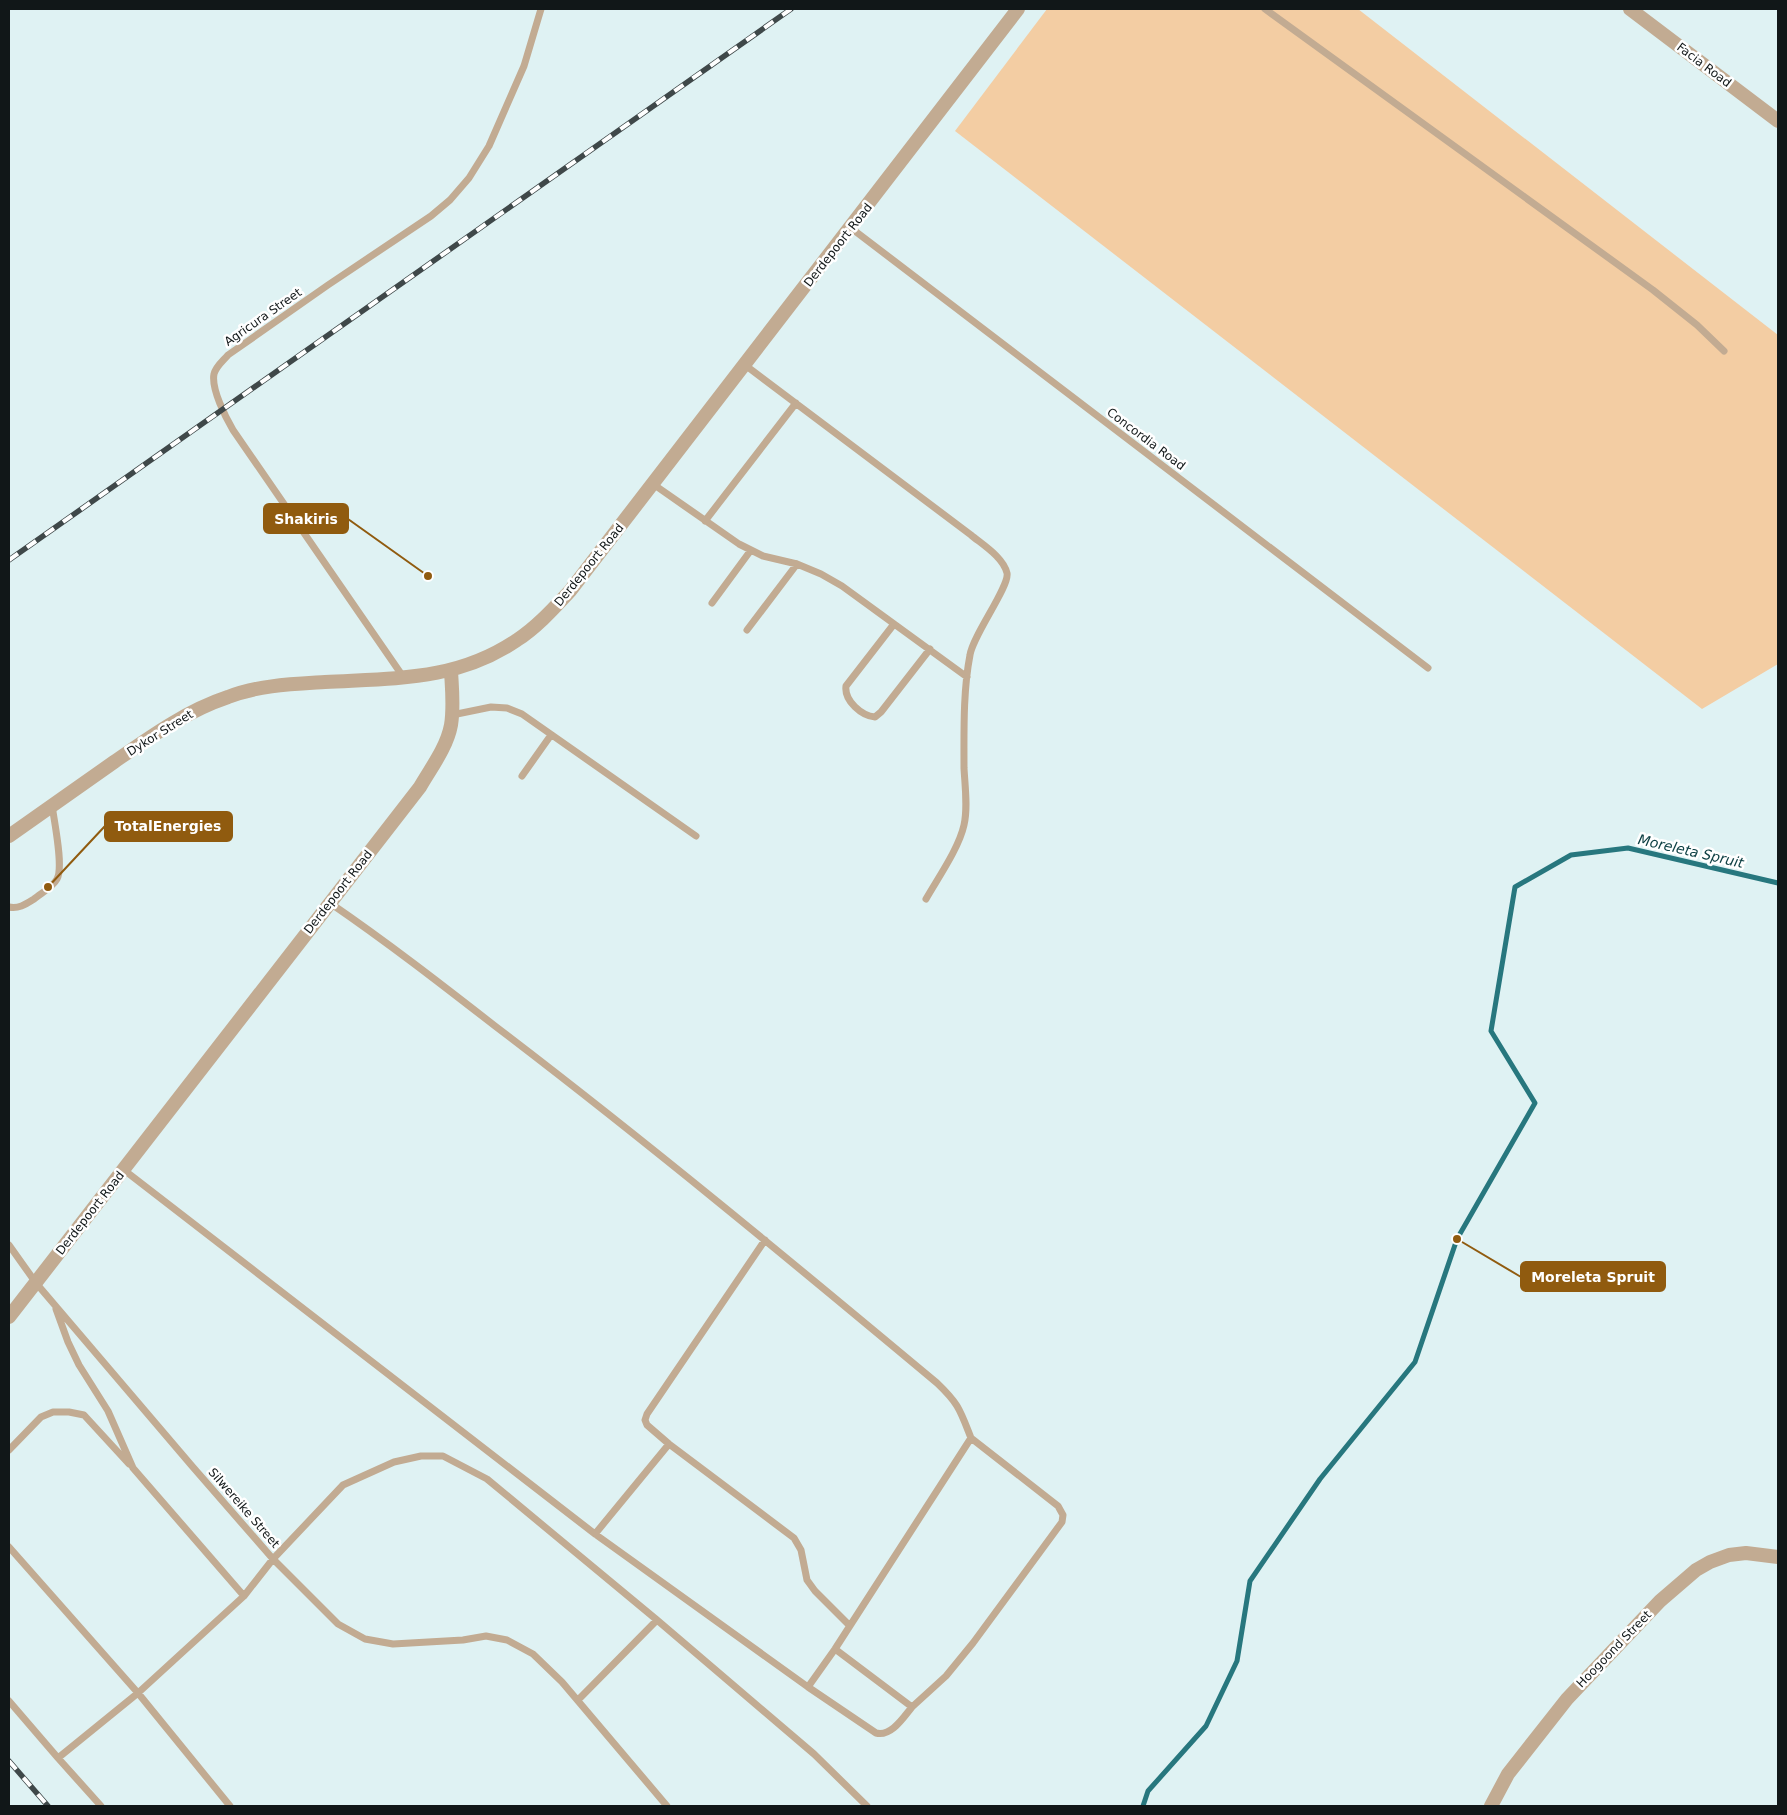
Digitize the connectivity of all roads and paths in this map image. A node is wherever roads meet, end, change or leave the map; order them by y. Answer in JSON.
{"nodes":[{"id":1,"x":541,"y":9,"type":"edge"},
{"id":2,"x":1018,"y":9,"type":"edge"},
{"id":3,"x":1265,"y":9,"type":"edge"},
{"id":4,"x":1630,"y":9,"type":"edge"},
{"id":5,"x":1778,"y":121,"type":"edge"},
{"id":6,"x":851,"y":228,"type":"junction"},
{"id":7,"x":1724,"y":351,"type":"dead end"},
{"id":8,"x":745,"y":366,"type":"junction"},
{"id":9,"x":796,"y":403,"type":"junction"},
{"id":10,"x":653,"y":484,"type":"junction"},
{"id":11,"x":705,"y":521,"type":"junction"},
{"id":12,"x":751,"y":550,"type":"junction"},
{"id":13,"x":797,"y":564,"type":"junction"},
{"id":14,"x":712,"y":603,"type":"dead end"},
{"id":15,"x":894,"y":624,"type":"junction"},
{"id":16,"x":746,"y":630,"type":"dead end"},
{"id":17,"x":930,"y":649,"type":"junction"},
{"id":18,"x":1428,"y":668,"type":"dead end"},
{"id":19,"x":451,"y":670,"type":"junction"},
{"id":20,"x":967,"y":677,"type":"junction"},
{"id":21,"x":404,"y":678,"type":"junction"},
{"id":22,"x":452,"y":715,"type":"junction"},
{"id":23,"x":551,"y":735,"type":"junction"},
{"id":24,"x":522,"y":776,"type":"dead end"},
{"id":25,"x":52,"y":805,"type":"junction"},
{"id":26,"x":9,"y":836,"type":"edge"},
{"id":27,"x":696,"y":836,"type":"dead end"},
{"id":28,"x":926,"y":900,"type":"dead end"},
{"id":29,"x":330,"y":903,"type":"junction"},
{"id":30,"x":9,"y":906,"type":"edge"},
{"id":31,"x":124,"y":1170,"type":"junction"},
{"id":32,"x":766,"y":1240,"type":"junction"},
{"id":33,"x":9,"y":1245,"type":"edge"},
{"id":34,"x":36,"y":1283,"type":"junction"},
{"id":35,"x":55,"y":1304,"type":"junction"},
{"id":36,"x":9,"y":1317,"type":"edge"},
{"id":37,"x":971,"y":1438,"type":"junction"},
{"id":38,"x":669,"y":1444,"type":"junction"},
{"id":39,"x":9,"y":1450,"type":"edge"},
{"id":40,"x":133,"y":1468,"type":"junction"},
{"id":41,"x":595,"y":1534,"type":"junction"},
{"id":42,"x":9,"y":1547,"type":"edge"},
{"id":43,"x":1778,"y":1557,"type":"edge"},
{"id":44,"x":273,"y":1559,"type":"junction"},
{"id":45,"x":244,"y":1596,"type":"junction"},
{"id":46,"x":657,"y":1620,"type":"junction"},
{"id":47,"x":849,"y":1625,"type":"junction"},
{"id":48,"x":835,"y":1649,"type":"junction"},
{"id":49,"x":808,"y":1687,"type":"junction"},
{"id":50,"x":138,"y":1693,"type":"junction"},
{"id":51,"x":578,"y":1700,"type":"junction"},
{"id":52,"x":9,"y":1701,"type":"edge"},
{"id":53,"x":912,"y":1707,"type":"junction"},
{"id":54,"x":58,"y":1758,"type":"junction"},
{"id":55,"x":101,"y":1806,"type":"edge"},
{"id":56,"x":230,"y":1806,"type":"edge"},
{"id":57,"x":666,"y":1806,"type":"edge"},
{"id":58,"x":867,"y":1806,"type":"edge"},
{"id":59,"x":1491,"y":1806,"type":"edge"}],
"edges":[{"from":1,"to":21,"type":"lane","name":"Agricura Street"},
{"from":2,"to":6,"type":"street","name":"Derdepoort Road"},
{"from":3,"to":7,"type":"lane"},
{"from":4,"to":5,"type":"street","name":"Facia Road"},
{"from":6,"to":8,"type":"street","name":"Derdepoort Road"},
{"from":6,"to":18,"type":"lane","name":"Concordia Road"},
{"from":8,"to":9,"type":"lane"},
{"from":8,"to":10,"type":"street","name":"Derdepoort Road"},
{"from":9,"to":11,"type":"lane"},
{"from":9,"to":20,"type":"lane"},
{"from":10,"to":11,"type":"lane"},
{"from":10,"to":19,"type":"street","name":"Derdepoort Road"},
{"from":11,"to":12,"type":"lane"},
{"from":12,"to":13,"type":"lane"},
{"from":12,"to":14,"type":"lane"},
{"from":13,"to":15,"type":"lane"},
{"from":13,"to":16,"type":"lane"},
{"from":15,"to":17,"type":"lane"},
{"from":15,"to":17,"type":"lane"},
{"from":17,"to":20,"type":"lane"},
{"from":19,"to":21,"type":"street","name":"Dykor Street"},
{"from":19,"to":22,"type":"street","name":"Derdepoort Road"},
{"from":20,"to":28,"type":"lane"},
{"from":21,"to":25,"type":"street","name":"Dykor Street"},
{"from":22,"to":23,"type":"lane"},
{"from":22,"to":29,"type":"street","name":"Derdepoort Road"},
{"from":23,"to":24,"type":"lane"},
{"from":23,"to":27,"type":"lane"},
{"from":25,"to":26,"type":"street","name":"Dykor Street"},
{"from":25,"to":30,"type":"lane"},
{"from":29,"to":31,"type":"street","name":"Derdepoort Road"},
{"from":29,"to":32,"type":"lane"},
{"from":31,"to":34,"type":"street","name":"Derdepoort Road"},
{"from":31,"to":41,"type":"lane"},
{"from":32,"to":37,"type":"lane"},
{"from":32,"to":38,"type":"lane"},
{"from":33,"to":34,"type":"lane","name":"Silwereike Street"},
{"from":34,"to":35,"type":"lane","name":"Silwereike Street"},
{"from":34,"to":36,"type":"street","name":"Derdepoort Road"},
{"from":35,"to":40,"type":"lane"},
{"from":35,"to":44,"type":"lane","name":"Silwereike Street"},
{"from":37,"to":47,"type":"lane"},
{"from":37,"to":53,"type":"lane"},
{"from":38,"to":41,"type":"lane"},
{"from":38,"to":47,"type":"lane"},
{"from":39,"to":40,"type":"lane"},
{"from":40,"to":45,"type":"lane"},
{"from":41,"to":49,"type":"lane"},
{"from":42,"to":50,"type":"lane"},
{"from":43,"to":59,"type":"street","name":"Hoogoond Street"},
{"from":44,"to":45,"type":"lane"},
{"from":44,"to":46,"type":"lane"},
{"from":44,"to":51,"type":"lane","name":"Silwereike Street"},
{"from":45,"to":50,"type":"lane"},
{"from":46,"to":51,"type":"lane"},
{"from":46,"to":58,"type":"lane"},
{"from":47,"to":48,"type":"lane"},
{"from":48,"to":49,"type":"lane"},
{"from":48,"to":53,"type":"lane"},
{"from":49,"to":53,"type":"lane"},
{"from":50,"to":54,"type":"lane"},
{"from":50,"to":56,"type":"lane"},
{"from":51,"to":57,"type":"lane","name":"Silwereike Street"},
{"from":52,"to":54,"type":"lane"},
{"from":54,"to":55,"type":"lane"}]}
